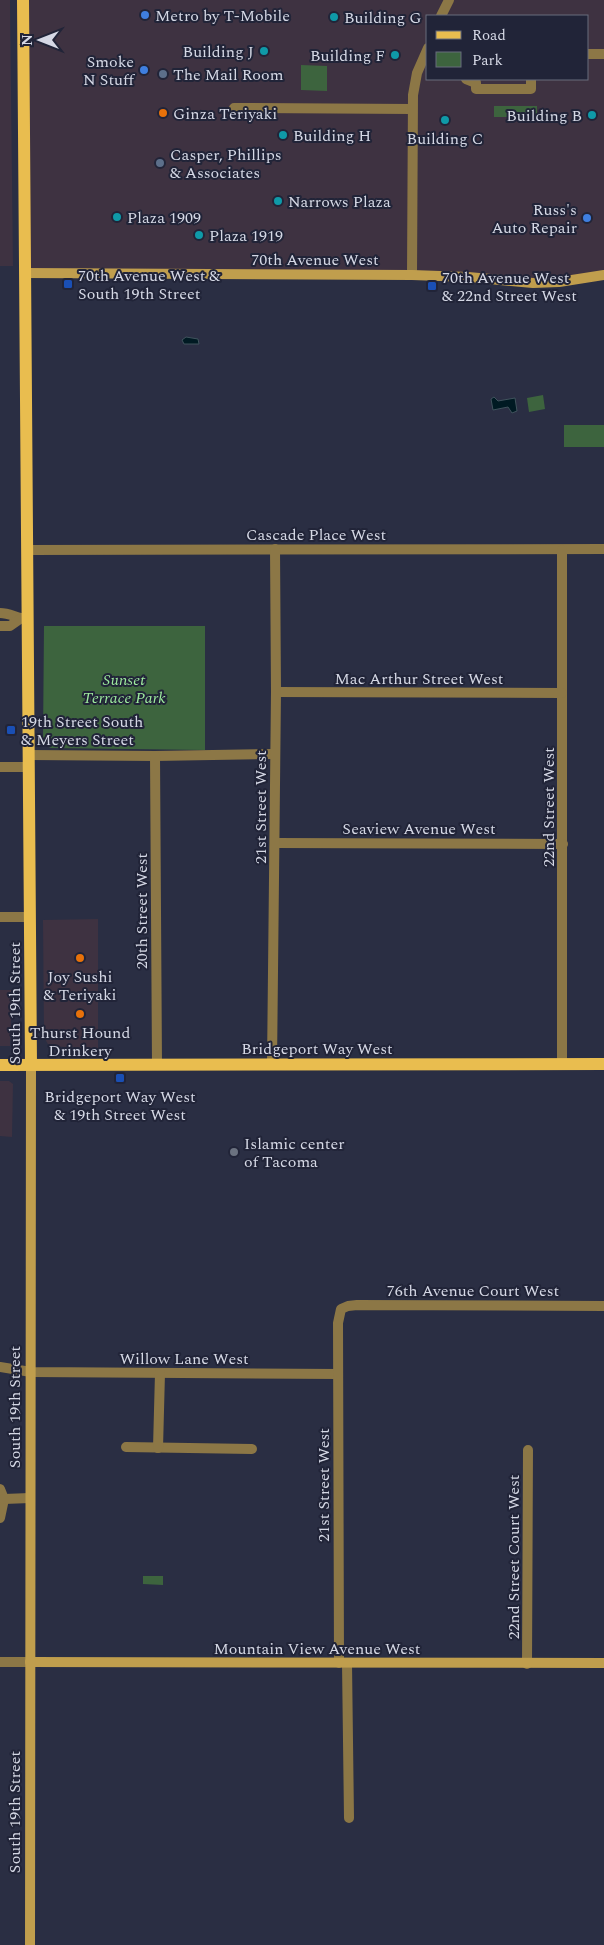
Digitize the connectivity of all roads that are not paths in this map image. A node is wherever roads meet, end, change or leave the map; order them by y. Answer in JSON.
{"nodes":[{"id":1,"x":24,"y":0,"type":"edge"},
{"id":2,"x":449,"y":0,"type":"edge"},
{"id":3,"x":442,"y":15,"type":"edge"},
{"id":4,"x":589,"y":54,"type":"edge"},
{"id":5,"x":604,"y":54,"type":"edge"},
{"id":6,"x":425,"y":61,"type":"edge"},
{"id":7,"x":468,"y":80,"type":"edge"},
{"id":8,"x":532,"y":80,"type":"edge"},
{"id":9,"x":234,"y":108,"type":"dead end"},
{"id":10,"x":412,"y":109,"type":"junction"},
{"id":11,"x":25,"y":273,"type":"junction"},
{"id":12,"x":412,"y":275,"type":"junction"},
{"id":13,"x":604,"y":275,"type":"edge"},
{"id":14,"x":275,"y":549,"type":"junction"},
{"id":15,"x":604,"y":549,"type":"edge"},
{"id":16,"x":28,"y":550,"type":"junction"},
{"id":17,"x":562,"y":550,"type":"junction"},
{"id":18,"x":0,"y":613,"type":"edge"},
{"id":19,"x":24,"y":619,"type":"junction"},
{"id":20,"x":0,"y":626,"type":"edge"},
{"id":21,"x":276,"y":692,"type":"junction"},
{"id":22,"x":562,"y":693,"type":"junction"},
{"id":23,"x":275,"y":754,"type":"junction"},
{"id":24,"x":155,"y":756,"type":"junction"},
{"id":25,"x":29,"y":761,"type":"junction"},
{"id":26,"x":0,"y":767,"type":"edge"},
{"id":27,"x":274,"y":843,"type":"junction"},
{"id":28,"x":563,"y":844,"type":"junction"},
{"id":29,"x":0,"y":917,"type":"edge"},
{"id":30,"x":29,"y":917,"type":"junction"},
{"id":31,"x":562,"y":1064,"type":"junction"},
{"id":32,"x":604,"y":1064,"type":"edge"},
{"id":33,"x":0,"y":1065,"type":"edge"},
{"id":34,"x":31,"y":1065,"type":"junction"},
{"id":35,"x":157,"y":1065,"type":"junction"},
{"id":36,"x":272,"y":1065,"type":"junction"},
{"id":37,"x":604,"y":1306,"type":"edge"},
{"id":38,"x":343,"y":1308,"type":"joint"},
{"id":39,"x":0,"y":1367,"type":"edge"},
{"id":40,"x":30,"y":1372,"type":"junction"},
{"id":41,"x":160,"y":1373,"type":"junction"},
{"id":42,"x":338,"y":1374,"type":"junction"},
{"id":43,"x":126,"y":1447,"type":"dead end"},
{"id":44,"x":158,"y":1448,"type":"junction"},
{"id":45,"x":252,"y":1449,"type":"dead end"},
{"id":46,"x":528,"y":1450,"type":"dead end"},
{"id":47,"x":2,"y":1494,"type":"edge"},
{"id":48,"x":30,"y":1498,"type":"junction"},
{"id":49,"x":0,"y":1518,"type":"edge"},
{"id":50,"x":0,"y":1662,"type":"edge"},
{"id":51,"x":30,"y":1662,"type":"junction"},
{"id":52,"x":343,"y":1663,"type":"junction"},
{"id":53,"x":604,"y":1663,"type":"edge"},
{"id":54,"x":527,"y":1664,"type":"junction"},
{"id":55,"x":349,"y":1818,"type":"dead end"},
{"id":56,"x":30,"y":1945,"type":"edge"}],
"edges":[{"from":1,"to":11,"type":"main road","name":"South 19th Street"},
{"from":2,"to":3,"type":"street"},
{"from":4,"to":5,"type":"street"},
{"from":6,"to":10,"type":"street"},
{"from":7,"to":8,"type":"street"},
{"from":9,"to":10,"type":"street"},
{"from":10,"to":12,"type":"street"},
{"from":11,"to":12,"type":"street","name":"70th Avenue West"},
{"from":11,"to":16,"type":"main road","name":"South 19th Street"},
{"from":12,"to":13,"type":"street","name":"70th Avenue West"},
{"from":14,"to":16,"type":"street","name":"Cascade Place West"},
{"from":14,"to":17,"type":"street","name":"Cascade Place West"},
{"from":14,"to":21,"type":"street","name":"21st Street West"},
{"from":15,"to":17,"type":"street","name":"Cascade Place West"},
{"from":16,"to":19,"type":"main road","name":"South 19th Street"},
{"from":17,"to":22,"type":"street","name":"22nd Street West"},
{"from":18,"to":19,"type":"street"},
{"from":19,"to":20,"type":"street"},
{"from":19,"to":25,"type":"main road","name":"South 19th Street"},
{"from":21,"to":22,"type":"street","name":"Mac Arthur Street West"},
{"from":21,"to":23,"type":"street","name":"21st Street West"},
{"from":22,"to":28,"type":"street","name":"22nd Street West"},
{"from":23,"to":24,"type":"street"},
{"from":23,"to":27,"type":"street","name":"21st Street West"},
{"from":24,"to":25,"type":"street"},
{"from":24,"to":35,"type":"street","name":"20th Street West"},
{"from":25,"to":26,"type":"street"},
{"from":25,"to":30,"type":"main road","name":"South 19th Street"},
{"from":27,"to":28,"type":"street","name":"Seaview Avenue West"},
{"from":27,"to":36,"type":"street","name":"21st Street West"},
{"from":28,"to":31,"type":"street","name":"22nd Street West"},
{"from":29,"to":30,"type":"street"},
{"from":30,"to":34,"type":"main road","name":"South 19th Street"},
{"from":31,"to":32,"type":"main road","name":"Bridgeport Way West"},
{"from":31,"to":36,"type":"main road","name":"Bridgeport Way West"},
{"from":33,"to":34,"type":"main road","name":"Bridgeport Way West"},
{"from":34,"to":35,"type":"main road","name":"Bridgeport Way West"},
{"from":34,"to":40,"type":"street","name":"South 19th Street"},
{"from":35,"to":36,"type":"main road","name":"Bridgeport Way West"},
{"from":37,"to":38,"type":"street","name":"76th Avenue Court West"},
{"from":38,"to":42,"type":"street","name":"21st Street West"},
{"from":39,"to":40,"type":"street","name":"Willow Lane West"},
{"from":40,"to":41,"type":"street","name":"Willow Lane West"},
{"from":40,"to":48,"type":"street","name":"South 19th Street"},
{"from":41,"to":42,"type":"street","name":"Willow Lane West"},
{"from":41,"to":44,"type":"street"},
{"from":42,"to":52,"type":"street","name":"21st Street West"},
{"from":43,"to":44,"type":"street"},
{"from":44,"to":45,"type":"street"},
{"from":46,"to":54,"type":"street","name":"22nd Street Court West"},
{"from":47,"to":48,"type":"street"},
{"from":47,"to":49,"type":"street"},
{"from":48,"to":51,"type":"street","name":"South 19th Street"},
{"from":50,"to":51,"type":"street"},
{"from":51,"to":52,"type":"street","name":"Mountain View Avenue West"},
{"from":51,"to":56,"type":"street","name":"South 19th Street"},
{"from":52,"to":54,"type":"street","name":"Mountain View Avenue West"},
{"from":52,"to":55,"type":"street","name":"21st Street West"},
{"from":53,"to":54,"type":"street","name":"Mountain View Avenue West"}]}
